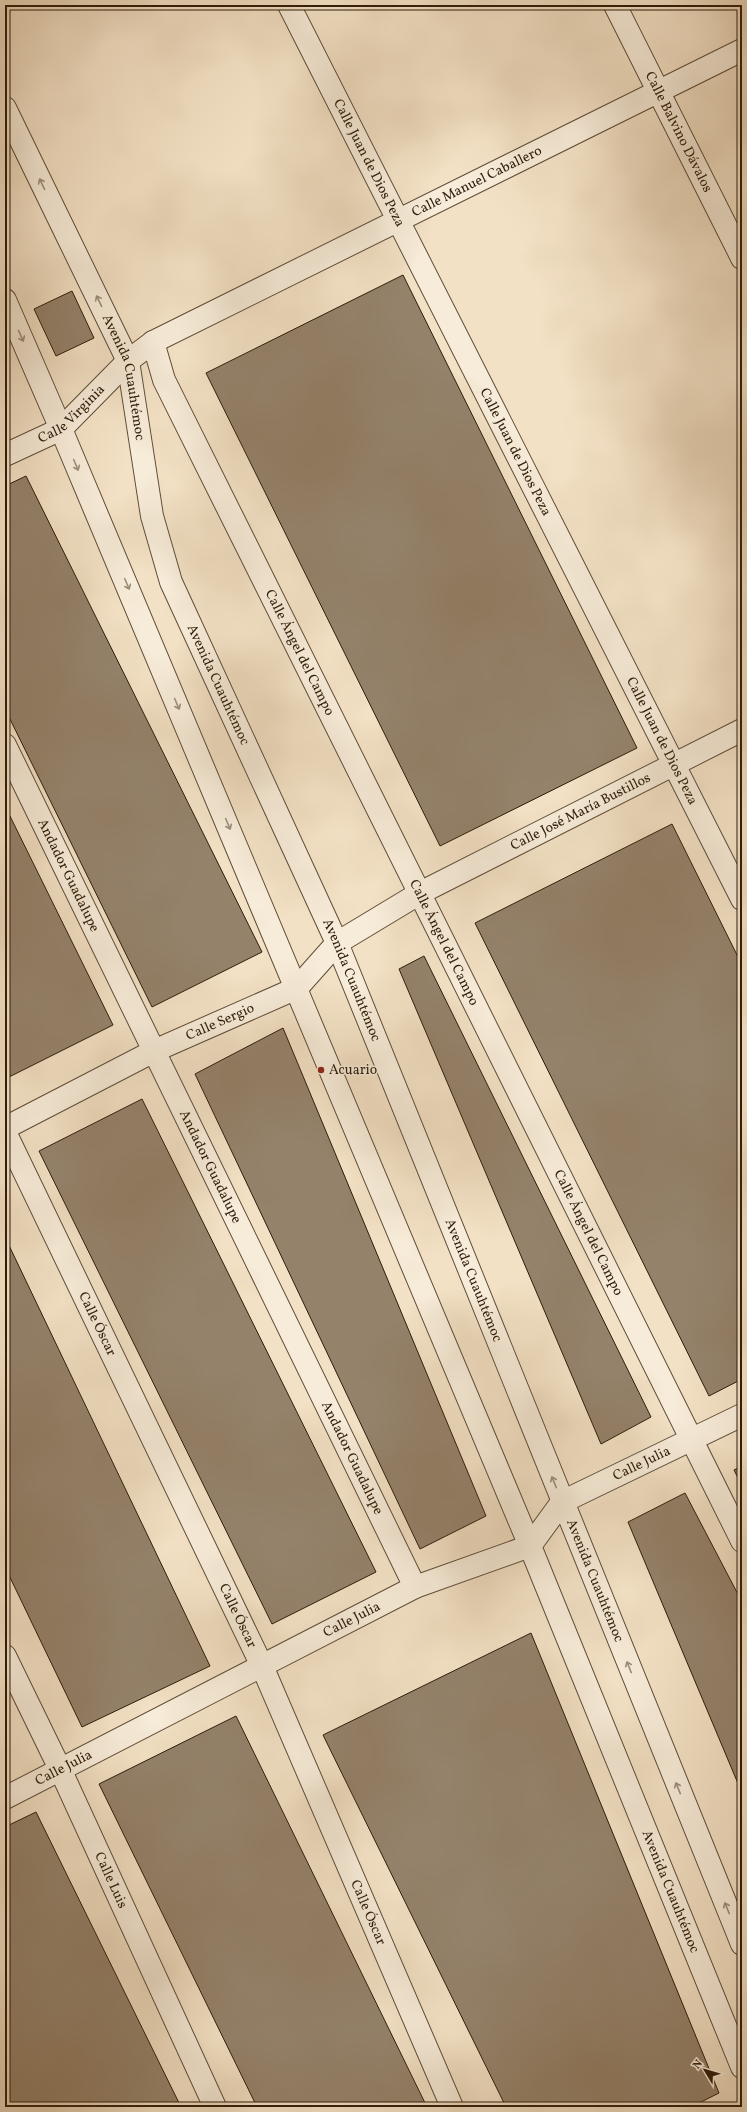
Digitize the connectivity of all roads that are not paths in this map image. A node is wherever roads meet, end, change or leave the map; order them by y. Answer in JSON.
{"nodes":[{"id":1,"x":289,"y":5,"type":"edge"},
{"id":2,"x":615,"y":5,"type":"edge"},
{"id":3,"x":742,"y":50,"type":"edge"},
{"id":4,"x":659,"y":92,"type":"junction"},
{"id":5,"x":5,"y":108,"type":"edge"},
{"id":6,"x":398,"y":221,"type":"junction"},
{"id":7,"x":742,"y":258,"type":"edge"},
{"id":8,"x":5,"y":300,"type":"edge"},
{"id":9,"x":153,"y":342,"type":"junction"},
{"id":10,"x":128,"y":361,"type":"junction"},
{"id":11,"x":61,"y":429,"type":"junction"},
{"id":12,"x":5,"y":455,"type":"edge"},
{"id":13,"x":742,"y":730,"type":"edge"},
{"id":14,"x":5,"y":745,"type":"edge"},
{"id":15,"x":674,"y":764,"type":"junction"},
{"id":16,"x":420,"y":893,"type":"junction"},
{"id":17,"x":742,"y":900,"type":"edge"},
{"id":18,"x":337,"y":943,"type":"junction"},
{"id":19,"x":297,"y":988,"type":"junction"},
{"id":20,"x":154,"y":1051,"type":"junction"},
{"id":21,"x":5,"y":1128,"type":"edge"},
{"id":22,"x":5,"y":1132,"type":"edge"},
{"id":23,"x":742,"y":1415,"type":"edge"},
{"id":24,"x":691,"y":1440,"type":"junction"},
{"id":25,"x":562,"y":1502,"type":"junction"},
{"id":26,"x":742,"y":1541,"type":"edge"},
{"id":27,"x":530,"y":1546,"type":"junction"},
{"id":28,"x":415,"y":1587,"type":"junction"},
{"id":29,"x":5,"y":1656,"type":"edge"},
{"id":30,"x":262,"y":1666,"type":"junction"},
{"id":31,"x":60,"y":1770,"type":"junction"},
{"id":32,"x":5,"y":1798,"type":"edge"},
{"id":33,"x":742,"y":1944,"type":"edge"},
{"id":34,"x":742,"y":2067,"type":"edge"},
{"id":35,"x":214,"y":2107,"type":"edge"},
{"id":36,"x":452,"y":2107,"type":"edge"}],
"edges":[{"from":1,"to":6,"type":"street","name":"Calle Juan de Dios Peza"},
{"from":2,"to":4,"type":"street","name":"Calle Balvino Dávalos"},
{"from":3,"to":4,"type":"street","name":"Calle Manuel Caballero"},
{"from":4,"to":6,"type":"street","name":"Calle Manuel Caballero"},
{"from":4,"to":7,"type":"street","name":"Calle Balvino Dávalos"},
{"from":10,"to":5,"type":"street","name":"Avenida Cuauhtémoc","one_way":true},
{"from":6,"to":9,"type":"street","name":"Calle Manuel Caballero"},
{"from":6,"to":15,"type":"street","name":"Calle Juan de Dios Peza"},
{"from":8,"to":11,"type":"street","name":"Avenida Cuauhtémoc","one_way":true},
{"from":9,"to":10,"type":"street","name":"Calle Manuel Caballero"},
{"from":9,"to":16,"type":"street","name":"Calle Ángel del Campo"},
{"from":10,"to":11,"type":"street","name":"Calle Virginia"},
{"from":10,"to":18,"type":"street","name":"Avenida Cuauhtémoc"},
{"from":11,"to":12,"type":"street","name":"Calle Virginia"},
{"from":11,"to":19,"type":"street","name":"Avenida Cuauhtémoc","one_way":true},
{"from":13,"to":15,"type":"street","name":"Calle José María Bustillos"},
{"from":14,"to":20,"type":"street","name":"Andador Guadalupe"},
{"from":15,"to":16,"type":"street","name":"Calle José María Bustillos"},
{"from":15,"to":17,"type":"street","name":"Calle Juan de Dios Peza"},
{"from":16,"to":18,"type":"street","name":"Calle Sergio"},
{"from":16,"to":24,"type":"street","name":"Calle Ángel del Campo"},
{"from":18,"to":19,"type":"street","name":"Calle Sergio"},
{"from":25,"to":18,"type":"street","name":"Avenida Cuauhtémoc","one_way":true},
{"from":19,"to":20,"type":"street","name":"Calle Sergio"},
{"from":19,"to":27,"type":"street","name":"Avenida Cuauhtémoc"},
{"from":20,"to":21,"type":"street","name":"Calle Sergio"},
{"from":20,"to":28,"type":"street","name":"Andador Guadalupe"},
{"from":22,"to":30,"type":"street","name":"Calle Óscar"},
{"from":23,"to":24,"type":"street","name":"Calle Julia"},
{"from":24,"to":25,"type":"street","name":"Calle Julia"},
{"from":24,"to":26,"type":"street","name":"Calle Ángel del Campo"},
{"from":25,"to":27,"type":"street","name":"Calle Julia"},
{"from":33,"to":25,"type":"street","name":"Avenida Cuauhtémoc","one_way":true},
{"from":27,"to":28,"type":"street","name":"Calle Julia"},
{"from":27,"to":34,"type":"street","name":"Avenida Cuauhtémoc"},
{"from":28,"to":30,"type":"street","name":"Calle Julia"},
{"from":29,"to":31,"type":"street","name":"Calle Luis"},
{"from":30,"to":31,"type":"street","name":"Calle Julia"},
{"from":30,"to":36,"type":"street","name":"Calle Óscar"},
{"from":31,"to":32,"type":"street","name":"Calle Julia"},
{"from":31,"to":35,"type":"street","name":"Calle Luis"}]}
